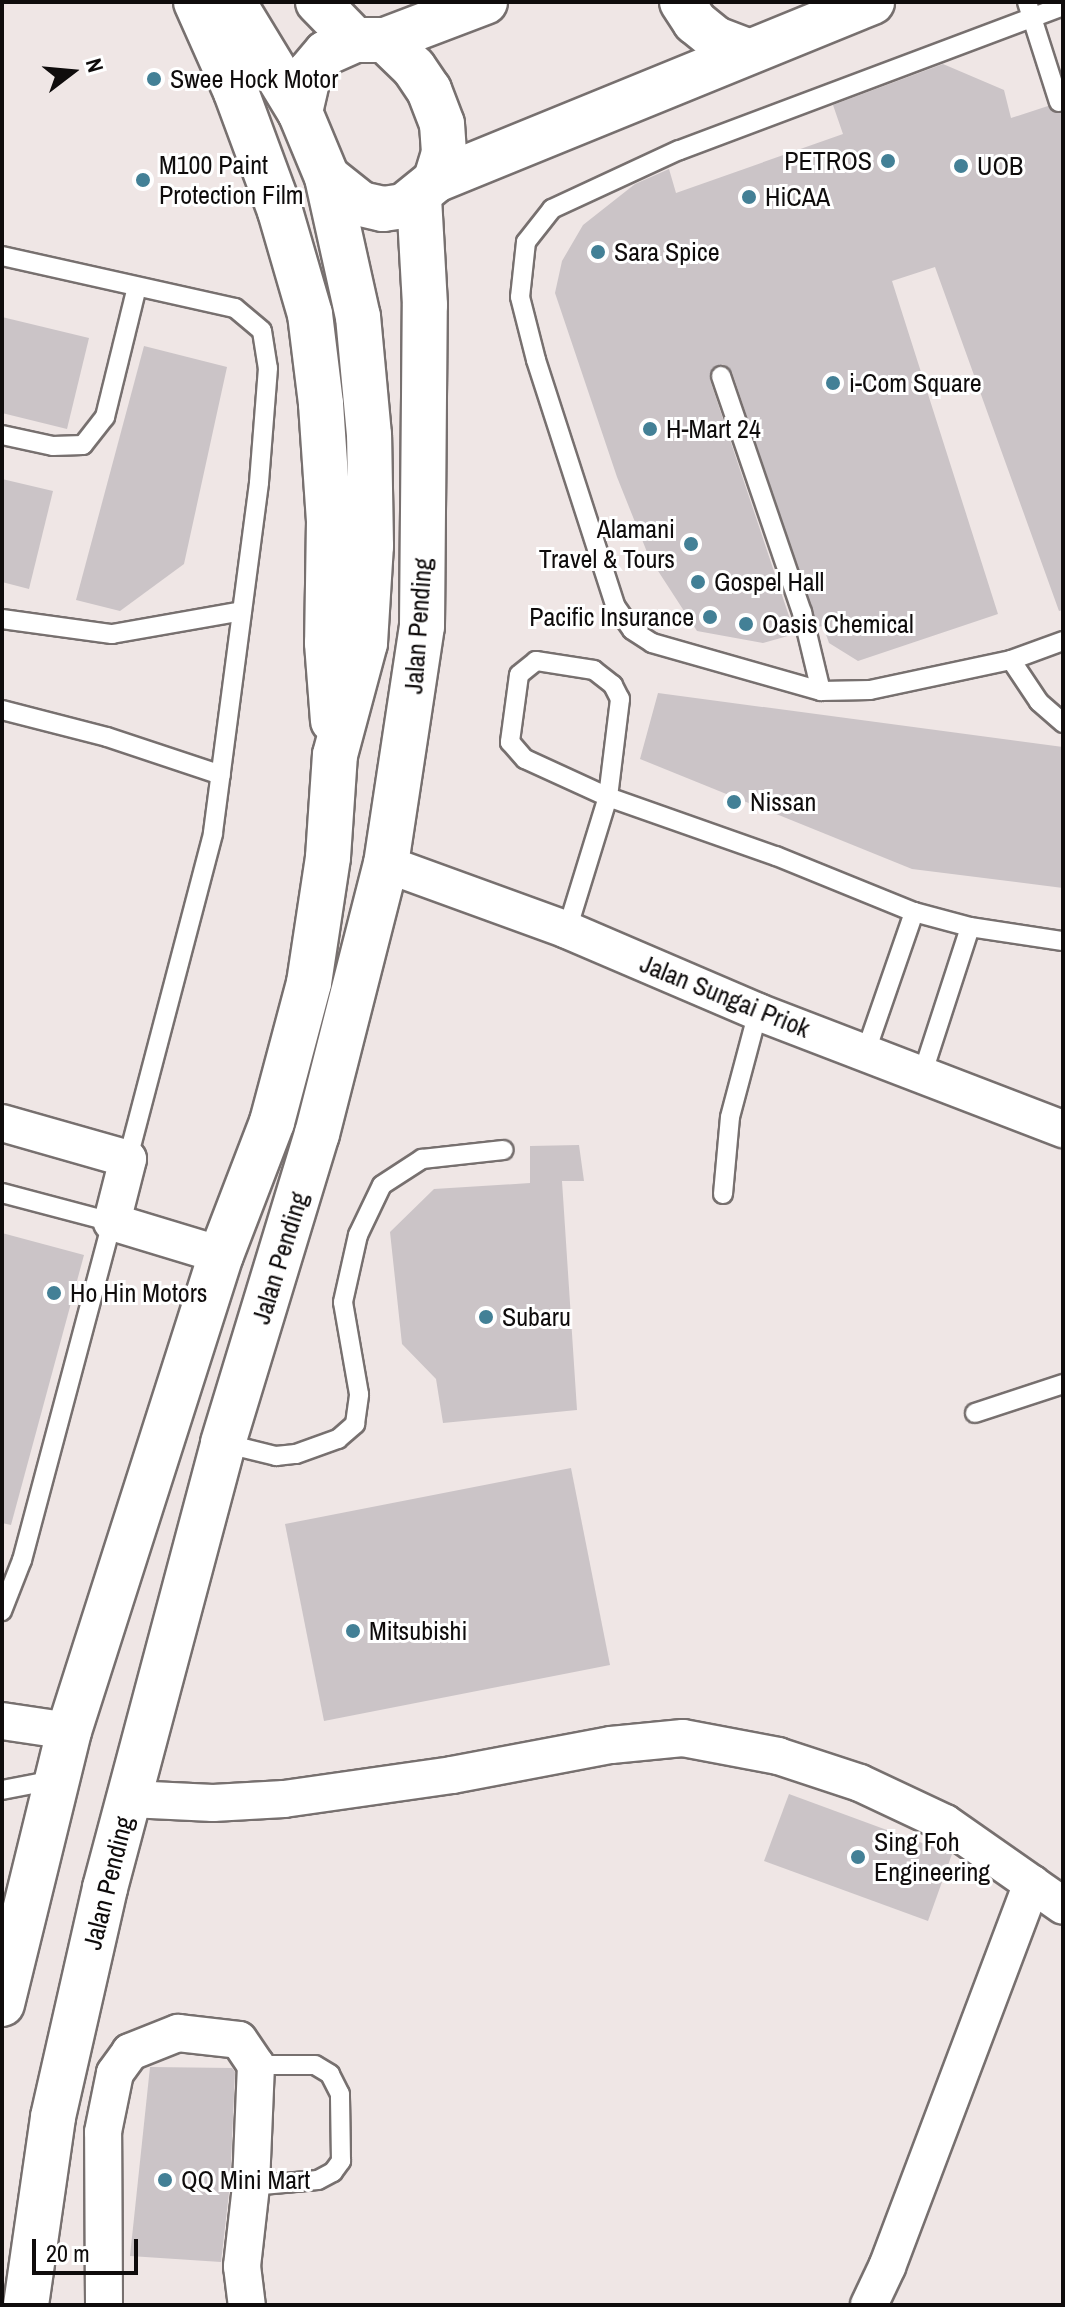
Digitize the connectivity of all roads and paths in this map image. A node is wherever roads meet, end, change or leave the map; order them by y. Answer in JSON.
{"nodes":[{"id":1,"x":196,"y":2,"type":"edge"},
{"id":2,"x":233,"y":2,"type":"edge"},
{"id":3,"x":318,"y":2,"type":"edge"},
{"id":4,"x":682,"y":2,"type":"edge"},
{"id":5,"x":872,"y":2,"type":"edge"},
{"id":6,"x":473,"y":4,"type":"edge"},
{"id":7,"x":1063,"y":6,"type":"edge"},
{"id":8,"x":1030,"y":10,"type":"edge"},
{"id":9,"x":370,"y":40,"type":"junction"},
{"id":10,"x":747,"y":51,"type":"junction"},
{"id":11,"x":1059,"y":102,"type":"dead end"},
{"id":12,"x":300,"y":112,"type":"junction"},
{"id":13,"x":327,"y":177,"type":"junction"},
{"id":14,"x":427,"y":188,"type":"junction"},
{"id":15,"x":2,"y":256,"type":"edge"},
{"id":16,"x":137,"y":287,"type":"junction"},
{"id":17,"x":721,"y":376,"type":"dead end"},
{"id":18,"x":2,"y":435,"type":"edge"},
{"id":19,"x":242,"y":611,"type":"junction"},
{"id":20,"x":2,"y":619,"type":"edge"},
{"id":21,"x":1063,"y":641,"type":"edge"},
{"id":22,"x":1011,"y":660,"type":"junction"},
{"id":23,"x":821,"y":691,"type":"junction"},
{"id":24,"x":3,"y":713,"type":"edge"},
{"id":25,"x":1063,"y":723,"type":"edge"},
{"id":26,"x":335,"y":755,"type":"junction"},
{"id":27,"x":221,"y":775,"type":"junction"},
{"id":28,"x":608,"y":797,"type":"junction"},
{"id":29,"x":386,"y":864,"type":"junction"},
{"id":30,"x":914,"y":912,"type":"junction"},
{"id":31,"x":970,"y":927,"type":"junction"},
{"id":32,"x":567,"y":930,"type":"junction"},
{"id":33,"x":1063,"y":941,"type":"edge"},
{"id":34,"x":758,"y":1012,"type":"junction"},
{"id":35,"x":866,"y":1051,"type":"junction"},
{"id":36,"x":923,"y":1072,"type":"junction"},
{"id":37,"x":2,"y":1123,"type":"edge"},
{"id":38,"x":1063,"y":1129,"type":"edge"},
{"id":39,"x":504,"y":1150,"type":"dead end"},
{"id":40,"x":128,"y":1159,"type":"junction"},
{"id":41,"x":2,"y":1193,"type":"edge"},
{"id":42,"x":723,"y":1194,"type":"dead end"},
{"id":43,"x":112,"y":1222,"type":"junction"},
{"id":44,"x":221,"y":1255,"type":"junction"},
{"id":45,"x":1063,"y":1384,"type":"edge"},
{"id":46,"x":975,"y":1413,"type":"dead end"},
{"id":47,"x":223,"y":1443,"type":"junction"},
{"id":48,"x":2,"y":1611,"type":"edge"},
{"id":49,"x":2,"y":1721,"type":"edge"},
{"id":50,"x":69,"y":1731,"type":"junction"},
{"id":51,"x":56,"y":1780,"type":"junction"},
{"id":52,"x":2,"y":1790,"type":"edge"},
{"id":53,"x":130,"y":1799,"type":"junction"},
{"id":54,"x":1032,"y":1884,"type":"junction"},
{"id":55,"x":1063,"y":1906,"type":"edge"},
{"id":56,"x":2,"y":2004,"type":"edge"},
{"id":57,"x":256,"y":2065,"type":"junction"},
{"id":58,"x":59,"y":2085,"type":"junction"},
{"id":59,"x":109,"y":2102,"type":"junction"},
{"id":60,"x":251,"y":2186,"type":"junction"},
{"id":61,"x":26,"y":2305,"type":"edge"},
{"id":62,"x":104,"y":2305,"type":"edge"},
{"id":63,"x":247,"y":2305,"type":"edge"},
{"id":64,"x":869,"y":2305,"type":"edge"}],
"edges":[{"from":1,"to":26,"type":"main road"},
{"from":2,"to":12,"type":"main road"},
{"from":3,"to":9,"type":"main road"},
{"from":4,"to":10,"type":"main road"},
{"from":5,"to":10,"type":"main road"},
{"from":6,"to":9,"type":"main road"},
{"from":7,"to":8,"type":"lane"},
{"from":8,"to":11,"type":"lane"},
{"from":8,"to":23,"type":"lane"},
{"from":9,"to":12,"type":"main road"},
{"from":9,"to":14,"type":"main road"},
{"from":10,"to":14,"type":"main road"},
{"from":12,"to":13,"type":"main road"},
{"from":13,"to":14,"type":"main road"},
{"from":13,"to":26,"type":"main road","name":"Jalan Pending"},
{"from":14,"to":29,"type":"main road","name":"Jalan Pending"},
{"from":15,"to":16,"type":"lane"},
{"from":16,"to":18,"type":"lane"},
{"from":16,"to":19,"type":"lane"},
{"from":17,"to":23,"type":"lane"},
{"from":19,"to":20,"type":"lane"},
{"from":19,"to":27,"type":"lane"},
{"from":21,"to":22,"type":"lane"},
{"from":22,"to":23,"type":"lane"},
{"from":22,"to":25,"type":"lane"},
{"from":24,"to":27,"type":"lane"},
{"from":26,"to":44,"type":"main road","name":"Jalan Pending"},
{"from":27,"to":40,"type":"lane"},
{"from":28,"to":28,"type":"lane"},
{"from":28,"to":30,"type":"lane"},
{"from":28,"to":32,"type":"lane"},
{"from":29,"to":32,"type":"street","name":"Jalan Sungai Priok"},
{"from":29,"to":47,"type":"main road","name":"Jalan Pending"},
{"from":30,"to":31,"type":"lane"},
{"from":30,"to":35,"type":"lane"},
{"from":31,"to":33,"type":"lane"},
{"from":31,"to":36,"type":"lane"},
{"from":32,"to":34,"type":"street","name":"Jalan Sungai Priok"},
{"from":34,"to":35,"type":"street","name":"Jalan Sungai Priok"},
{"from":34,"to":42,"type":"lane"},
{"from":35,"to":36,"type":"street","name":"Jalan Sungai Priok"},
{"from":36,"to":38,"type":"street","name":"Jalan Sungai Priok"},
{"from":37,"to":40,"type":"street"},
{"from":39,"to":47,"type":"lane"},
{"from":40,"to":43,"type":"street"},
{"from":41,"to":43,"type":"lane"},
{"from":43,"to":44,"type":"street"},
{"from":43,"to":48,"type":"lane"},
{"from":44,"to":50,"type":"main road","name":"Jalan Pending"},
{"from":45,"to":46,"type":"lane"},
{"from":47,"to":53,"type":"main road","name":"Jalan Pending"},
{"from":49,"to":50,"type":"street"},
{"from":50,"to":51,"type":"main road","name":"Jalan Pending"},
{"from":51,"to":52,"type":"lane"},
{"from":51,"to":56,"type":"main road","name":"Jalan Pending"},
{"from":53,"to":54,"type":"street"},
{"from":53,"to":58,"type":"main road","name":"Jalan Pending"},
{"from":54,"to":55,"type":"street"},
{"from":54,"to":64,"type":"street"},
{"from":57,"to":59,"type":"street"},
{"from":57,"to":60,"type":"street"},
{"from":57,"to":60,"type":"lane"},
{"from":58,"to":59,"type":"street"},
{"from":58,"to":61,"type":"main road","name":"Jalan Pending"},
{"from":59,"to":62,"type":"street"},
{"from":60,"to":63,"type":"street"}]}
